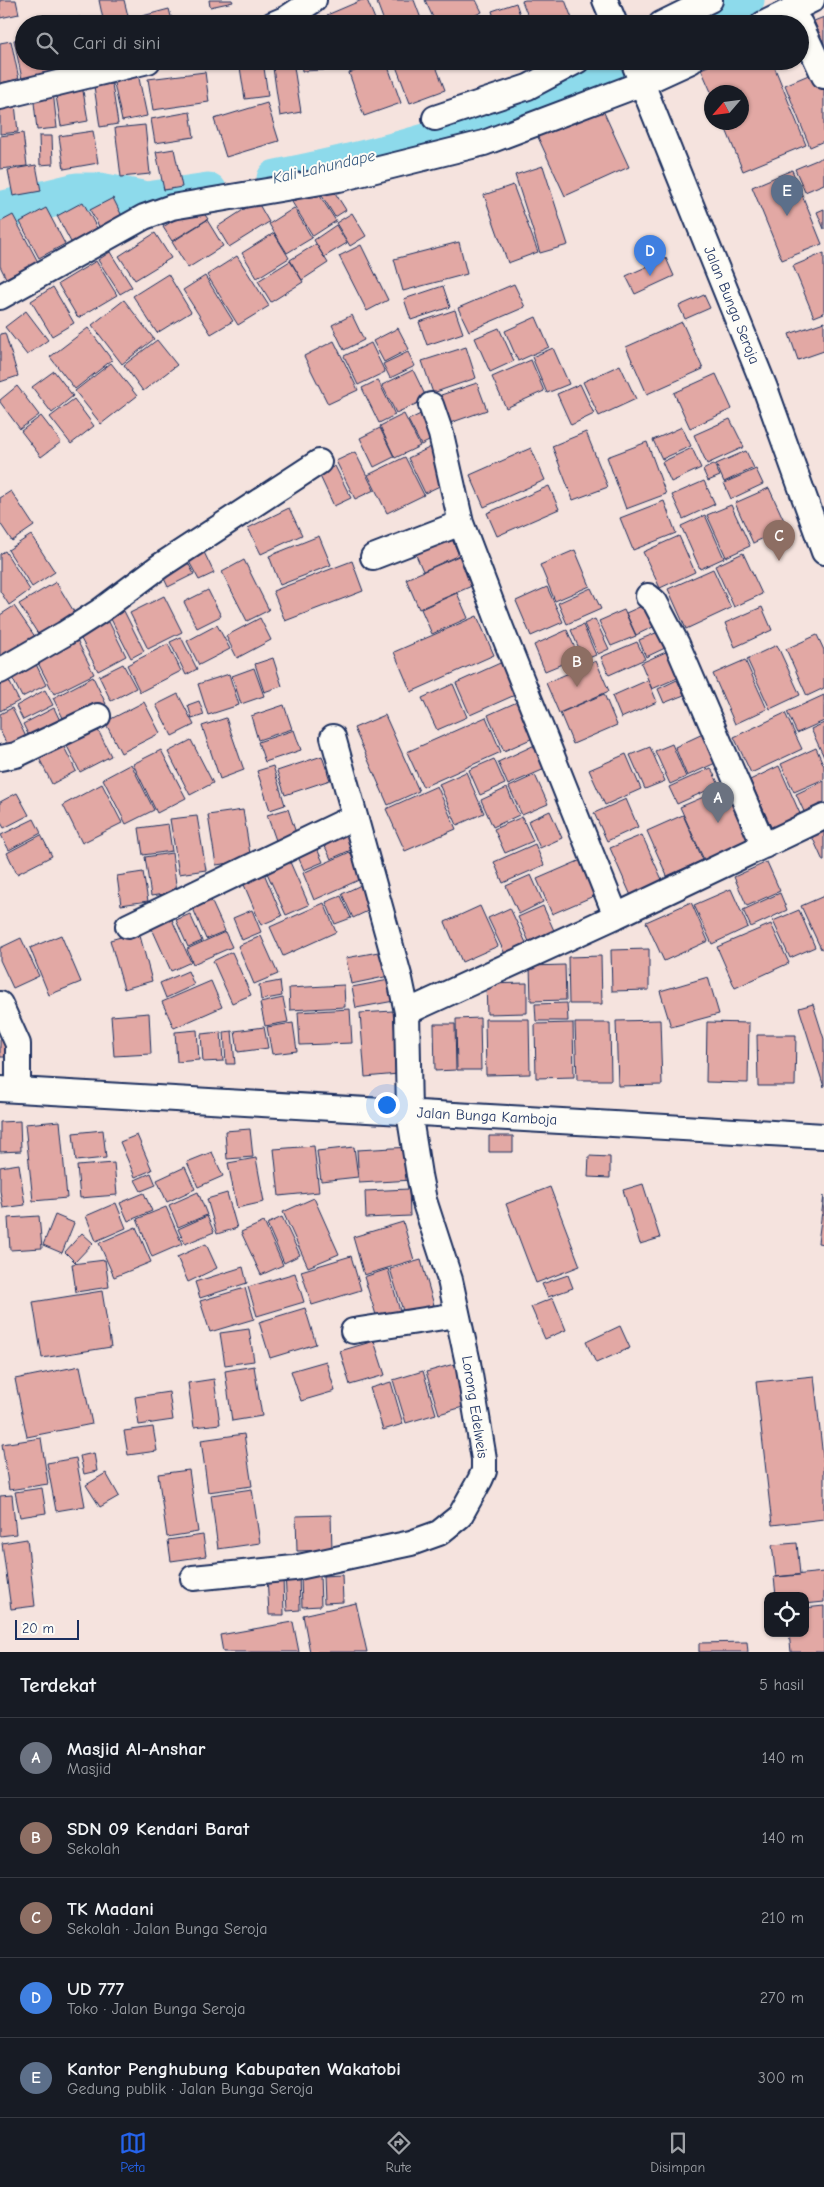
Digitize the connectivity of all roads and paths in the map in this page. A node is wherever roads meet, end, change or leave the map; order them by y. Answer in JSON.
{"nodes":[{"id":1,"x":314,"y":0,"type":"edge"},
{"id":2,"x":605,"y":0,"type":"edge"},
{"id":3,"x":710,"y":0,"type":"edge"},
{"id":4,"x":291,"y":15,"type":"edge"},
{"id":5,"x":611,"y":15,"type":"edge"},
{"id":6,"x":680,"y":15,"type":"edge"},
{"id":7,"x":809,"y":35,"type":"edge"},
{"id":8,"x":111,"y":70,"type":"edge"},
{"id":9,"x":560,"y":70,"type":"edge"},
{"id":10,"x":652,"y":70,"type":"edge"},
{"id":11,"x":639,"y":73,"type":"edge"},
{"id":12,"x":824,"y":76,"type":"edge"},
{"id":13,"x":0,"y":97,"type":"edge"},
{"id":14,"x":435,"y":118,"type":"dead end"},
{"id":15,"x":0,"y":297,"type":"edge"},
{"id":16,"x":431,"y":405,"type":"dead end"},
{"id":17,"x":318,"y":462,"type":"dead end"},
{"id":18,"x":815,"y":494,"type":"edge"},
{"id":19,"x":461,"y":523,"type":"junction"},
{"id":20,"x":824,"y":552,"type":"edge"},
{"id":21,"x":373,"y":558,"type":"dead end"},
{"id":22,"x":648,"y":596,"type":"dead end"},
{"id":23,"x":0,"y":671,"type":"edge"},
{"id":24,"x":98,"y":716,"type":"dead end"},
{"id":25,"x":334,"y":738,"type":"dead end"},
{"id":26,"x":0,"y":758,"type":"edge"},
{"id":27,"x":354,"y":817,"type":"junction"},
{"id":28,"x":824,"y":817,"type":"edge"},
{"id":29,"x":764,"y":846,"type":"junction"},
{"id":30,"x":616,"y":916,"type":"junction"},
{"id":31,"x":128,"y":926,"type":"dead end"},
{"id":32,"x":0,"y":1004,"type":"edge"},
{"id":33,"x":407,"y":1012,"type":"junction"},
{"id":34,"x":9,"y":1090,"type":"edge"},
{"id":35,"x":409,"y":1112,"type":"junction"},
{"id":36,"x":824,"y":1136,"type":"edge"},
{"id":37,"x":457,"y":1315,"type":"junction"},
{"id":38,"x":353,"y":1331,"type":"dead end"},
{"id":39,"x":193,"y":1578,"type":"dead end"}],
"edges":[{"from":1,"to":4,"type":"street"},
{"from":2,"to":5,"type":"street"},
{"from":3,"to":6,"type":"street"},
{"from":7,"to":12,"type":"street"},
{"from":8,"to":13,"type":"street"},
{"from":9,"to":14,"type":"street"},
{"from":10,"to":11,"type":"street"},
{"from":11,"to":15,"type":"street"},
{"from":11,"to":18,"type":"street","name":"Jalan Bunga Seroja"},
{"from":16,"to":19,"type":"street"},
{"from":17,"to":23,"type":"street"},
{"from":18,"to":20,"type":"street","name":"Jalan Bunga Seroja"},
{"from":19,"to":21,"type":"street"},
{"from":19,"to":30,"type":"street"},
{"from":22,"to":29,"type":"street"},
{"from":24,"to":26,"type":"street"},
{"from":25,"to":27,"type":"street","name":"Lorong Edelweis"},
{"from":27,"to":31,"type":"street"},
{"from":27,"to":33,"type":"street","name":"Lorong Edelweis"},
{"from":28,"to":29,"type":"street"},
{"from":29,"to":30,"type":"street"},
{"from":30,"to":33,"type":"street"},
{"from":32,"to":34,"type":"street"},
{"from":33,"to":35,"type":"street","name":"Lorong Edelweis"},
{"from":34,"to":35,"type":"street","name":"Jalan Bunga Kamboja"},
{"from":35,"to":36,"type":"street","name":"Jalan Bunga Kamboja"},
{"from":35,"to":37,"type":"street","name":"Lorong Edelweis"},
{"from":37,"to":38,"type":"street"},
{"from":37,"to":39,"type":"street","name":"Lorong Edelweis"}]}
